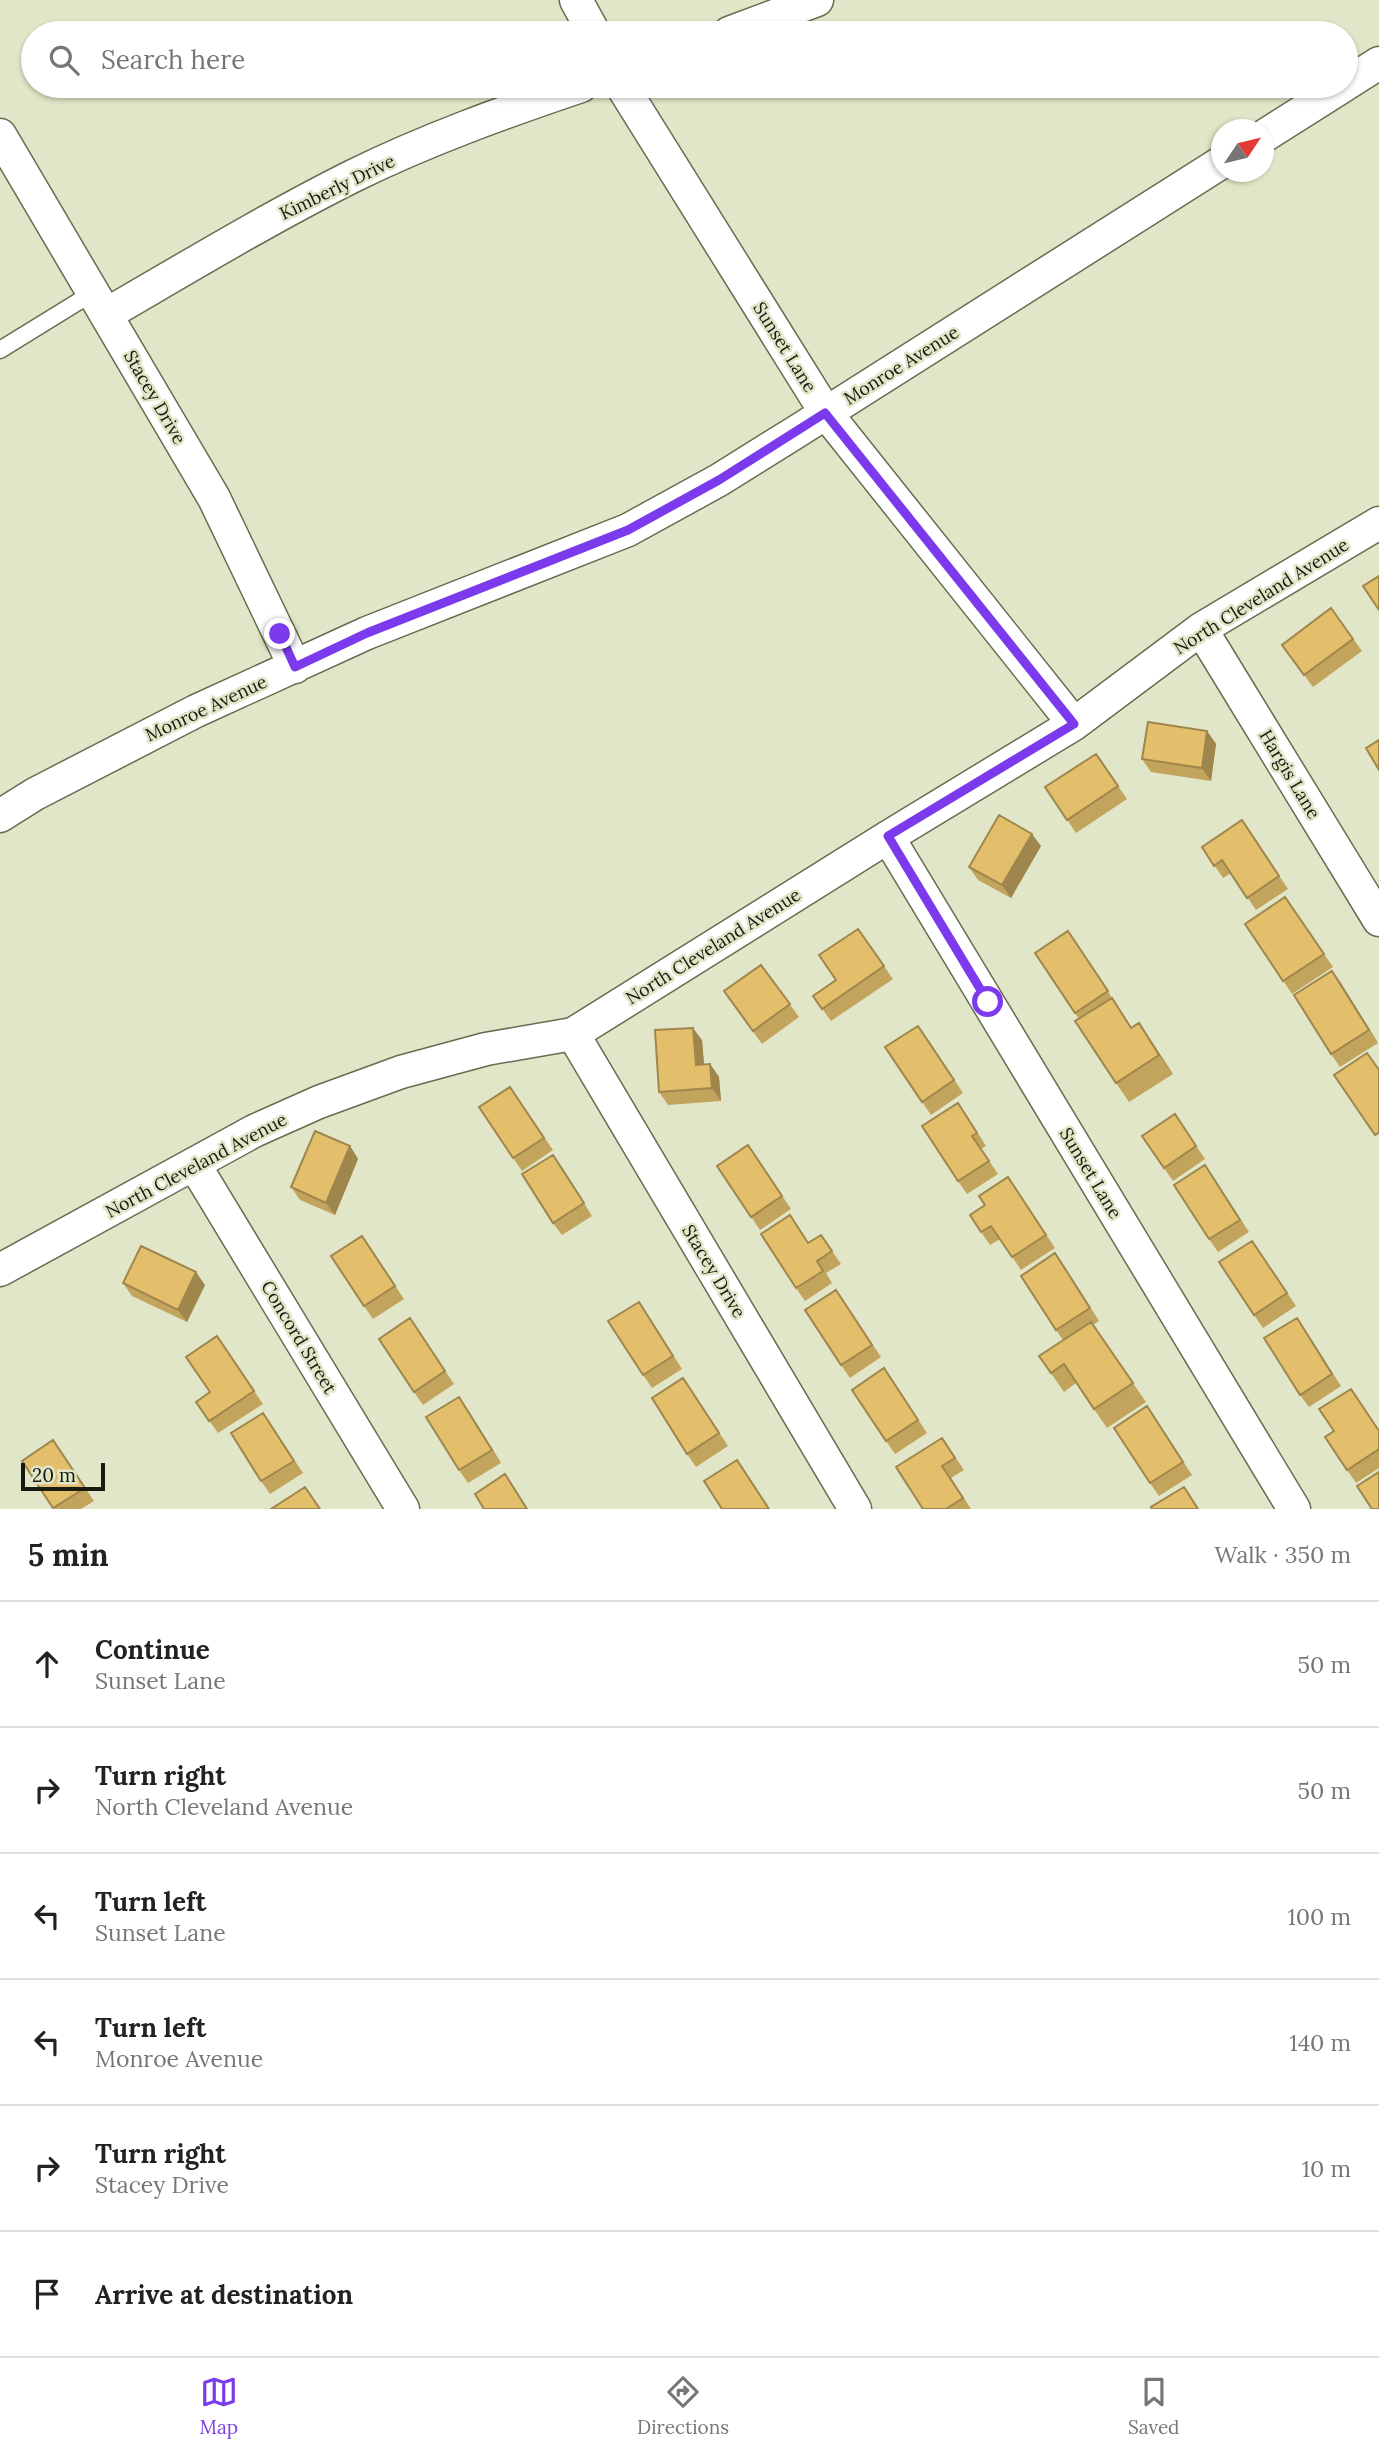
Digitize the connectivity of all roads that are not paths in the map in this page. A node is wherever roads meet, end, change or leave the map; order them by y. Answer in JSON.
{"nodes":[{"id":1,"x":576,"y":0,"type":"edge"},
{"id":2,"x":817,"y":0,"type":"edge"},
{"id":3,"x":587,"y":21,"type":"edge"},
{"id":4,"x":761,"y":21,"type":"edge"},
{"id":5,"x":1379,"y":63,"type":"edge"},
{"id":6,"x":1358,"y":77,"type":"edge"},
{"id":7,"x":547,"y":98,"type":"edge"},
{"id":8,"x":629,"y":98,"type":"edge"},
{"id":9,"x":1324,"y":98,"type":"edge"},
{"id":10,"x":1274,"y":130,"type":"edge"},
{"id":11,"x":0,"y":135,"type":"edge"},
{"id":12,"x":1211,"y":169,"type":"edge"},
{"id":13,"x":100,"y":303,"type":"junction"},
{"id":14,"x":0,"y":349,"type":"edge"},
{"id":15,"x":825,"y":413,"type":"junction"},
{"id":16,"x":1379,"y":523,"type":"edge"},
{"id":17,"x":1201,"y":629,"type":"junction"},
{"id":18,"x":295,"y":667,"type":"junction"},
{"id":19,"x":1074,"y":724,"type":"junction"},
{"id":20,"x":0,"y":816,"type":"edge"},
{"id":21,"x":888,"y":836,"type":"junction"},
{"id":22,"x":1379,"y":920,"type":"edge"},
{"id":23,"x":573,"y":1034,"type":"junction"},
{"id":24,"x":194,"y":1164,"type":"junction"},
{"id":25,"x":0,"y":1270,"type":"edge"},
{"id":26,"x":403,"y":1509,"type":"edge"},
{"id":27,"x":855,"y":1509,"type":"edge"},
{"id":28,"x":1294,"y":1509,"type":"edge"}],
"edges":[{"from":1,"to":3,"type":"street"},
{"from":2,"to":4,"type":"street"},
{"from":5,"to":6,"type":"street"},
{"from":7,"to":13,"type":"street","name":"Kimberly Drive"},
{"from":8,"to":15,"type":"street","name":"Sunset Lane"},
{"from":9,"to":10,"type":"street"},
{"from":11,"to":13,"type":"street","name":"Stacey Drive"},
{"from":12,"to":15,"type":"street","name":"Monroe Avenue"},
{"from":13,"to":14,"type":"lane"},
{"from":13,"to":18,"type":"street","name":"Stacey Drive"},
{"from":15,"to":18,"type":"street","name":"Monroe Avenue"},
{"from":15,"to":19,"type":"street","name":"Sunset Lane"},
{"from":16,"to":17,"type":"street","name":"North Cleveland Avenue"},
{"from":17,"to":19,"type":"street","name":"North Cleveland Avenue"},
{"from":17,"to":22,"type":"street","name":"Hargis Lane"},
{"from":18,"to":20,"type":"street","name":"Monroe Avenue"},
{"from":19,"to":21,"type":"street","name":"North Cleveland Avenue"},
{"from":21,"to":23,"type":"street","name":"North Cleveland Avenue"},
{"from":21,"to":28,"type":"street","name":"Sunset Lane"},
{"from":23,"to":24,"type":"street","name":"North Cleveland Avenue"},
{"from":23,"to":27,"type":"street","name":"Stacey Drive"},
{"from":24,"to":25,"type":"street","name":"North Cleveland Avenue"},
{"from":24,"to":26,"type":"street","name":"Concord Street"}]}
